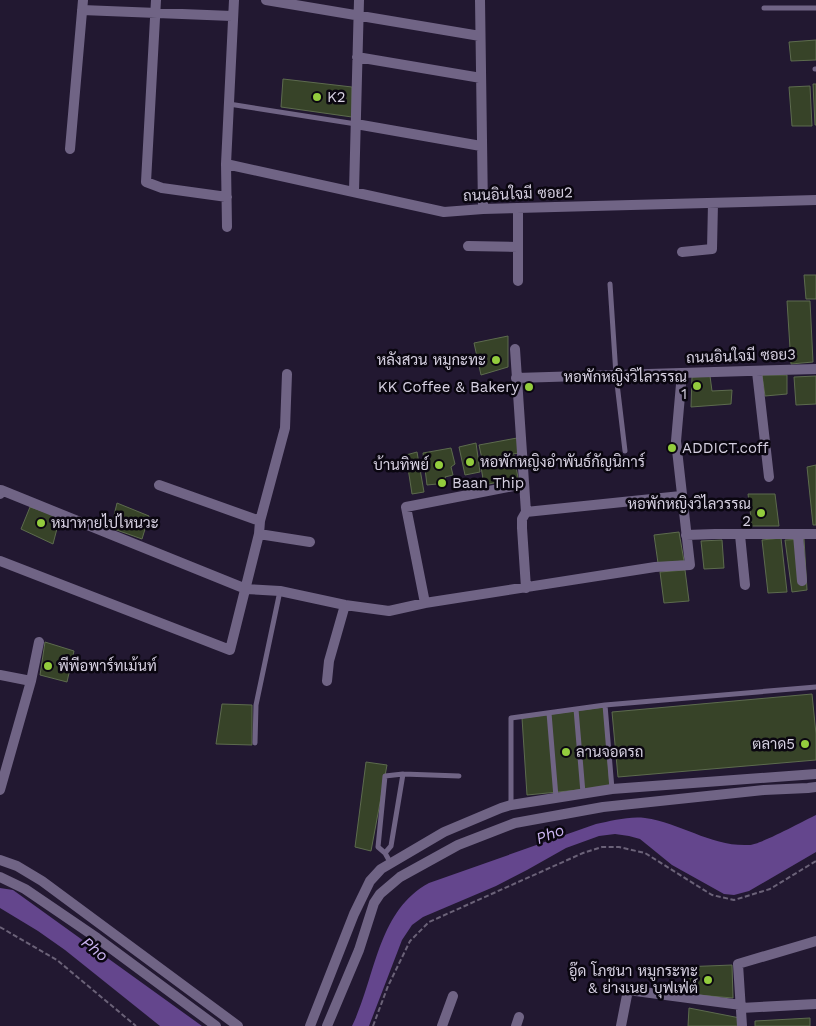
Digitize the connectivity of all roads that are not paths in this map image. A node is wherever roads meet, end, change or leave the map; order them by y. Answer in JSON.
{"nodes":[{"id":1,"x":156,"y":0,"type":"edge"},
{"id":2,"x":234,"y":0,"type":"edge"},
{"id":3,"x":266,"y":0,"type":"edge"},
{"id":4,"x":359,"y":0,"type":"edge"},
{"id":5,"x":480,"y":0,"type":"edge"},
{"id":6,"x":83,"y":5,"type":"edge"},
{"id":7,"x":764,"y":8,"type":"dead end"},
{"id":8,"x":816,"y":8,"type":"edge"},
{"id":9,"x":154,"y":14,"type":"junction"},
{"id":10,"x":232,"y":16,"type":"junction"},
{"id":11,"x":359,"y":16,"type":"junction"},
{"id":12,"x":480,"y":36,"type":"junction"},
{"id":13,"x":357,"y":57,"type":"junction"},
{"id":14,"x":481,"y":78,"type":"junction"},
{"id":15,"x":229,"y":104,"type":"junction"},
{"id":16,"x":356,"y":124,"type":"junction"},
{"id":17,"x":481,"y":146,"type":"junction"},
{"id":18,"x":70,"y":149,"type":"dead end"},
{"id":19,"x":226,"y":164,"type":"junction"},
{"id":20,"x":354,"y":191,"type":"junction"},
{"id":21,"x":227,"y":197,"type":"junction"},
{"id":22,"x":816,"y":200,"type":"edge"},
{"id":23,"x":713,"y":203,"type":"junction"},
{"id":24,"x":518,"y":208,"type":"junction"},
{"id":25,"x":483,"y":209,"type":"junction"},
{"id":26,"x":227,"y":227,"type":"dead end"},
{"id":27,"x":468,"y":246,"type":"dead end"},
{"id":28,"x":518,"y":247,"type":"junction"},
{"id":29,"x":682,"y":252,"type":"dead end"},
{"id":30,"x":518,"y":281,"type":"dead end"},
{"id":31,"x":610,"y":284,"type":"dead end"},
{"id":32,"x":515,"y":349,"type":"dead end"},
{"id":33,"x":816,"y":369,"type":"edge"},
{"id":34,"x":757,"y":372,"type":"junction"},
{"id":35,"x":682,"y":373,"type":"junction"},
{"id":36,"x":287,"y":374,"type":"dead end"},
{"id":37,"x":616,"y":375,"type":"junction"},
{"id":38,"x":516,"y":378,"type":"junction"},
{"id":39,"x":624,"y":451,"type":"dead end"},
{"id":40,"x":769,"y":477,"type":"dead end"},
{"id":41,"x":524,"y":484,"type":"junction"},
{"id":42,"x":159,"y":485,"type":"dead end"},
{"id":43,"x":0,"y":494,"type":"edge"},
{"id":44,"x":681,"y":496,"type":"junction"},
{"id":45,"x":526,"y":512,"type":"junction"},
{"id":46,"x":260,"y":521,"type":"junction"},
{"id":47,"x":259,"y":534,"type":"junction"},
{"id":48,"x":798,"y":534,"type":"junction"},
{"id":49,"x":816,"y":534,"type":"edge"},
{"id":50,"x":686,"y":535,"type":"junction"},
{"id":51,"x":740,"y":535,"type":"junction"},
{"id":52,"x":310,"y":542,"type":"dead end"},
{"id":53,"x":0,"y":561,"type":"edge"},
{"id":54,"x":802,"y":581,"type":"dead end"},
{"id":55,"x":745,"y":585,"type":"dead end"},
{"id":56,"x":526,"y":588,"type":"junction"},
{"id":57,"x":246,"y":589,"type":"junction"},
{"id":58,"x":280,"y":591,"type":"junction"},
{"id":59,"x":425,"y":603,"type":"junction"},
{"id":60,"x":344,"y":605,"type":"junction"},
{"id":61,"x":40,"y":642,"type":"dead end"},
{"id":62,"x":0,"y":675,"type":"edge"},
{"id":63,"x":32,"y":681,"type":"junction"},
{"id":64,"x":327,"y":681,"type":"dead end"},
{"id":65,"x":816,"y":687,"type":"edge"},
{"id":66,"x":605,"y":705,"type":"junction"},
{"id":67,"x":576,"y":709,"type":"junction"},
{"id":68,"x":549,"y":713,"type":"junction"},
{"id":69,"x":256,"y":743,"type":"dead end"},
{"id":70,"x":403,"y":774,"type":"junction"},
{"id":71,"x":816,"y":774,"type":"edge"},
{"id":72,"x":459,"y":776,"type":"dead end"},
{"id":73,"x":816,"y":786,"type":"edge"},
{"id":74,"x":612,"y":789,"type":"junction"},
{"id":75,"x":0,"y":790,"type":"edge"},
{"id":76,"x":583,"y":793,"type":"junction"},
{"id":77,"x":556,"y":798,"type":"junction"},
{"id":78,"x":511,"y":804,"type":"junction"},
{"id":79,"x":515,"y":823,"type":"junction"},
{"id":80,"x":385,"y":852,"type":"junction"},
{"id":81,"x":0,"y":860,"type":"edge"},
{"id":82,"x":390,"y":862,"type":"junction"},
{"id":83,"x":0,"y":877,"type":"edge"},
{"id":84,"x":400,"y":877,"type":"junction"},
{"id":85,"x":816,"y":941,"type":"edge"},
{"id":86,"x":453,"y":996,"type":"dead end"},
{"id":87,"x":816,"y":1004,"type":"edge"},
{"id":88,"x":741,"y":1007,"type":"junction"},
{"id":89,"x":216,"y":1026,"type":"edge"},
{"id":90,"x":238,"y":1026,"type":"edge"},
{"id":91,"x":310,"y":1026,"type":"edge"},
{"id":92,"x":327,"y":1026,"type":"edge"},
{"id":93,"x":442,"y":1026,"type":"edge"},
{"id":94,"x":621,"y":1026,"type":"edge"},
{"id":95,"x":742,"y":1026,"type":"edge"}],
"edges":[{"from":1,"to":9,"type":"street"},
{"from":2,"to":10,"type":"street"},
{"from":3,"to":11,"type":"street"},
{"from":4,"to":11,"type":"street"},
{"from":5,"to":12,"type":"street"},
{"from":6,"to":9,"type":"street"},
{"from":6,"to":18,"type":"street"},
{"from":7,"to":8,"type":"lane"},
{"from":9,"to":10,"type":"street"},
{"from":9,"to":21,"type":"street"},
{"from":10,"to":15,"type":"street"},
{"from":11,"to":12,"type":"street"},
{"from":11,"to":13,"type":"street"},
{"from":12,"to":14,"type":"street"},
{"from":13,"to":14,"type":"street"},
{"from":13,"to":16,"type":"street"},
{"from":14,"to":17,"type":"street"},
{"from":15,"to":16,"type":"lane"},
{"from":15,"to":19,"type":"street"},
{"from":16,"to":17,"type":"street"},
{"from":16,"to":20,"type":"street"},
{"from":17,"to":25,"type":"street"},
{"from":19,"to":20,"type":"street","name":"ถนนอินใจมี ซอย2"},
{"from":19,"to":21,"type":"street"},
{"from":20,"to":25,"type":"street","name":"ถนนอินใจมี ซอย2"},
{"from":21,"to":26,"type":"street"},
{"from":22,"to":23,"type":"street","name":"ถนนอินใจมี ซอย2"},
{"from":23,"to":24,"type":"street","name":"ถนนอินใจมี ซอย2"},
{"from":23,"to":29,"type":"street"},
{"from":24,"to":25,"type":"street","name":"ถนนอินใจมี ซอย2"},
{"from":24,"to":28,"type":"street"},
{"from":27,"to":28,"type":"street"},
{"from":28,"to":30,"type":"street"},
{"from":31,"to":37,"type":"lane"},
{"from":32,"to":38,"type":"street"},
{"from":33,"to":34,"type":"street","name":"ถนนอินใจมี ซอย3"},
{"from":34,"to":35,"type":"street","name":"ถนนอินใจมี ซอย3"},
{"from":34,"to":40,"type":"street"},
{"from":35,"to":37,"type":"street","name":"ถนนอินใจมี ซอย3"},
{"from":35,"to":44,"type":"street"},
{"from":36,"to":46,"type":"street"},
{"from":37,"to":38,"type":"street","name":"ถนนอินใจมี ซอย3"},
{"from":37,"to":39,"type":"lane"},
{"from":38,"to":41,"type":"street"},
{"from":41,"to":45,"type":"street"},
{"from":41,"to":59,"type":"street"},
{"from":42,"to":46,"type":"street"},
{"from":43,"to":57,"type":"street"},
{"from":44,"to":45,"type":"street"},
{"from":44,"to":50,"type":"street"},
{"from":45,"to":56,"type":"street"},
{"from":46,"to":47,"type":"street"},
{"from":47,"to":52,"type":"street"},
{"from":47,"to":57,"type":"street"},
{"from":48,"to":49,"type":"street"},
{"from":48,"to":51,"type":"street"},
{"from":48,"to":54,"type":"street"},
{"from":50,"to":51,"type":"street"},
{"from":50,"to":56,"type":"street"},
{"from":51,"to":55,"type":"street"},
{"from":53,"to":57,"type":"street"},
{"from":56,"to":59,"type":"street"},
{"from":57,"to":58,"type":"street"},
{"from":58,"to":60,"type":"street"},
{"from":58,"to":69,"type":"lane"},
{"from":59,"to":60,"type":"street"},
{"from":60,"to":64,"type":"street"},
{"from":61,"to":63,"type":"street"},
{"from":62,"to":63,"type":"street"},
{"from":63,"to":75,"type":"street"},
{"from":65,"to":66,"type":"lane"},
{"from":66,"to":67,"type":"lane"},
{"from":66,"to":74,"type":"lane"},
{"from":67,"to":68,"type":"lane"},
{"from":67,"to":76,"type":"lane"},
{"from":68,"to":77,"type":"lane"},
{"from":68,"to":78,"type":"lane"},
{"from":70,"to":72,"type":"lane"},
{"from":70,"to":80,"type":"lane"},
{"from":70,"to":80,"type":"lane"},
{"from":71,"to":74,"type":"street"},
{"from":73,"to":79,"type":"street"},
{"from":74,"to":76,"type":"street"},
{"from":76,"to":77,"type":"street"},
{"from":77,"to":78,"type":"street"},
{"from":78,"to":79,"type":"street"},
{"from":78,"to":82,"type":"street"},
{"from":79,"to":84,"type":"street"},
{"from":80,"to":82,"type":"lane"},
{"from":81,"to":90,"type":"street"},
{"from":82,"to":84,"type":"street"},
{"from":82,"to":91,"type":"street"},
{"from":83,"to":89,"type":"street"},
{"from":84,"to":92,"type":"street"},
{"from":85,"to":88,"type":"street"},
{"from":86,"to":93,"type":"street"},
{"from":87,"to":88,"type":"street"},
{"from":88,"to":94,"type":"street"},
{"from":88,"to":95,"type":"street"}]}
